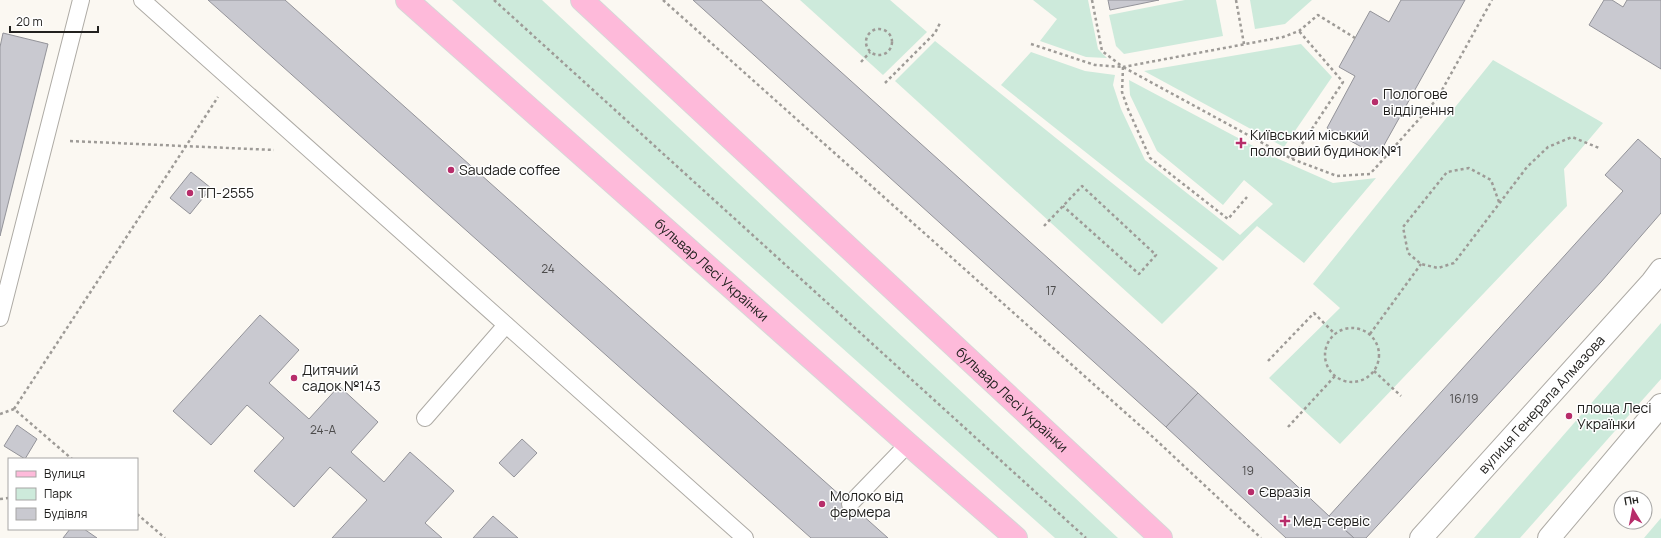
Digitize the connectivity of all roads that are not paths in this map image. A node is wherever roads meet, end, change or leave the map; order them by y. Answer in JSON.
{"nodes":[{"id":1,"x":81,"y":0,"type":"edge"},
{"id":2,"x":142,"y":0,"type":"edge"},
{"id":3,"x":407,"y":0,"type":"edge"},
{"id":4,"x":582,"y":0,"type":"edge"},
{"id":5,"x":1661,"y":270,"type":"edge"},
{"id":6,"x":0,"y":318,"type":"edge"},
{"id":7,"x":506,"y":325,"type":"junction"},
{"id":8,"x":1661,"y":405,"type":"edge"},
{"id":9,"x":425,"y":418,"type":"dead end"},
{"id":10,"x":908,"y":444,"type":"junction"},
{"id":11,"x":850,"y":504,"type":"dead end"},
{"id":12,"x":744,"y":538,"type":"edge"},
{"id":13,"x":1016,"y":538,"type":"edge"},
{"id":14,"x":1161,"y":538,"type":"edge"},
{"id":15,"x":1421,"y":538,"type":"edge"},
{"id":16,"x":1549,"y":538,"type":"edge"}],
"edges":[{"from":1,"to":6,"type":"lane"},
{"from":2,"to":7,"type":"lane"},
{"from":3,"to":10,"type":"main road","name":"бульвар Лесі Українки"},
{"from":4,"to":14,"type":"main road","name":"бульвар Лесі Українки"},
{"from":5,"to":15,"type":"main road","name":"вулиця Генерала Алмазова"},
{"from":7,"to":9,"type":"lane"},
{"from":7,"to":12,"type":"lane"},
{"from":8,"to":16,"type":"main road"},
{"from":10,"to":11,"type":"lane"},
{"from":10,"to":13,"type":"main road","name":"бульвар Лесі Українки"}]}
